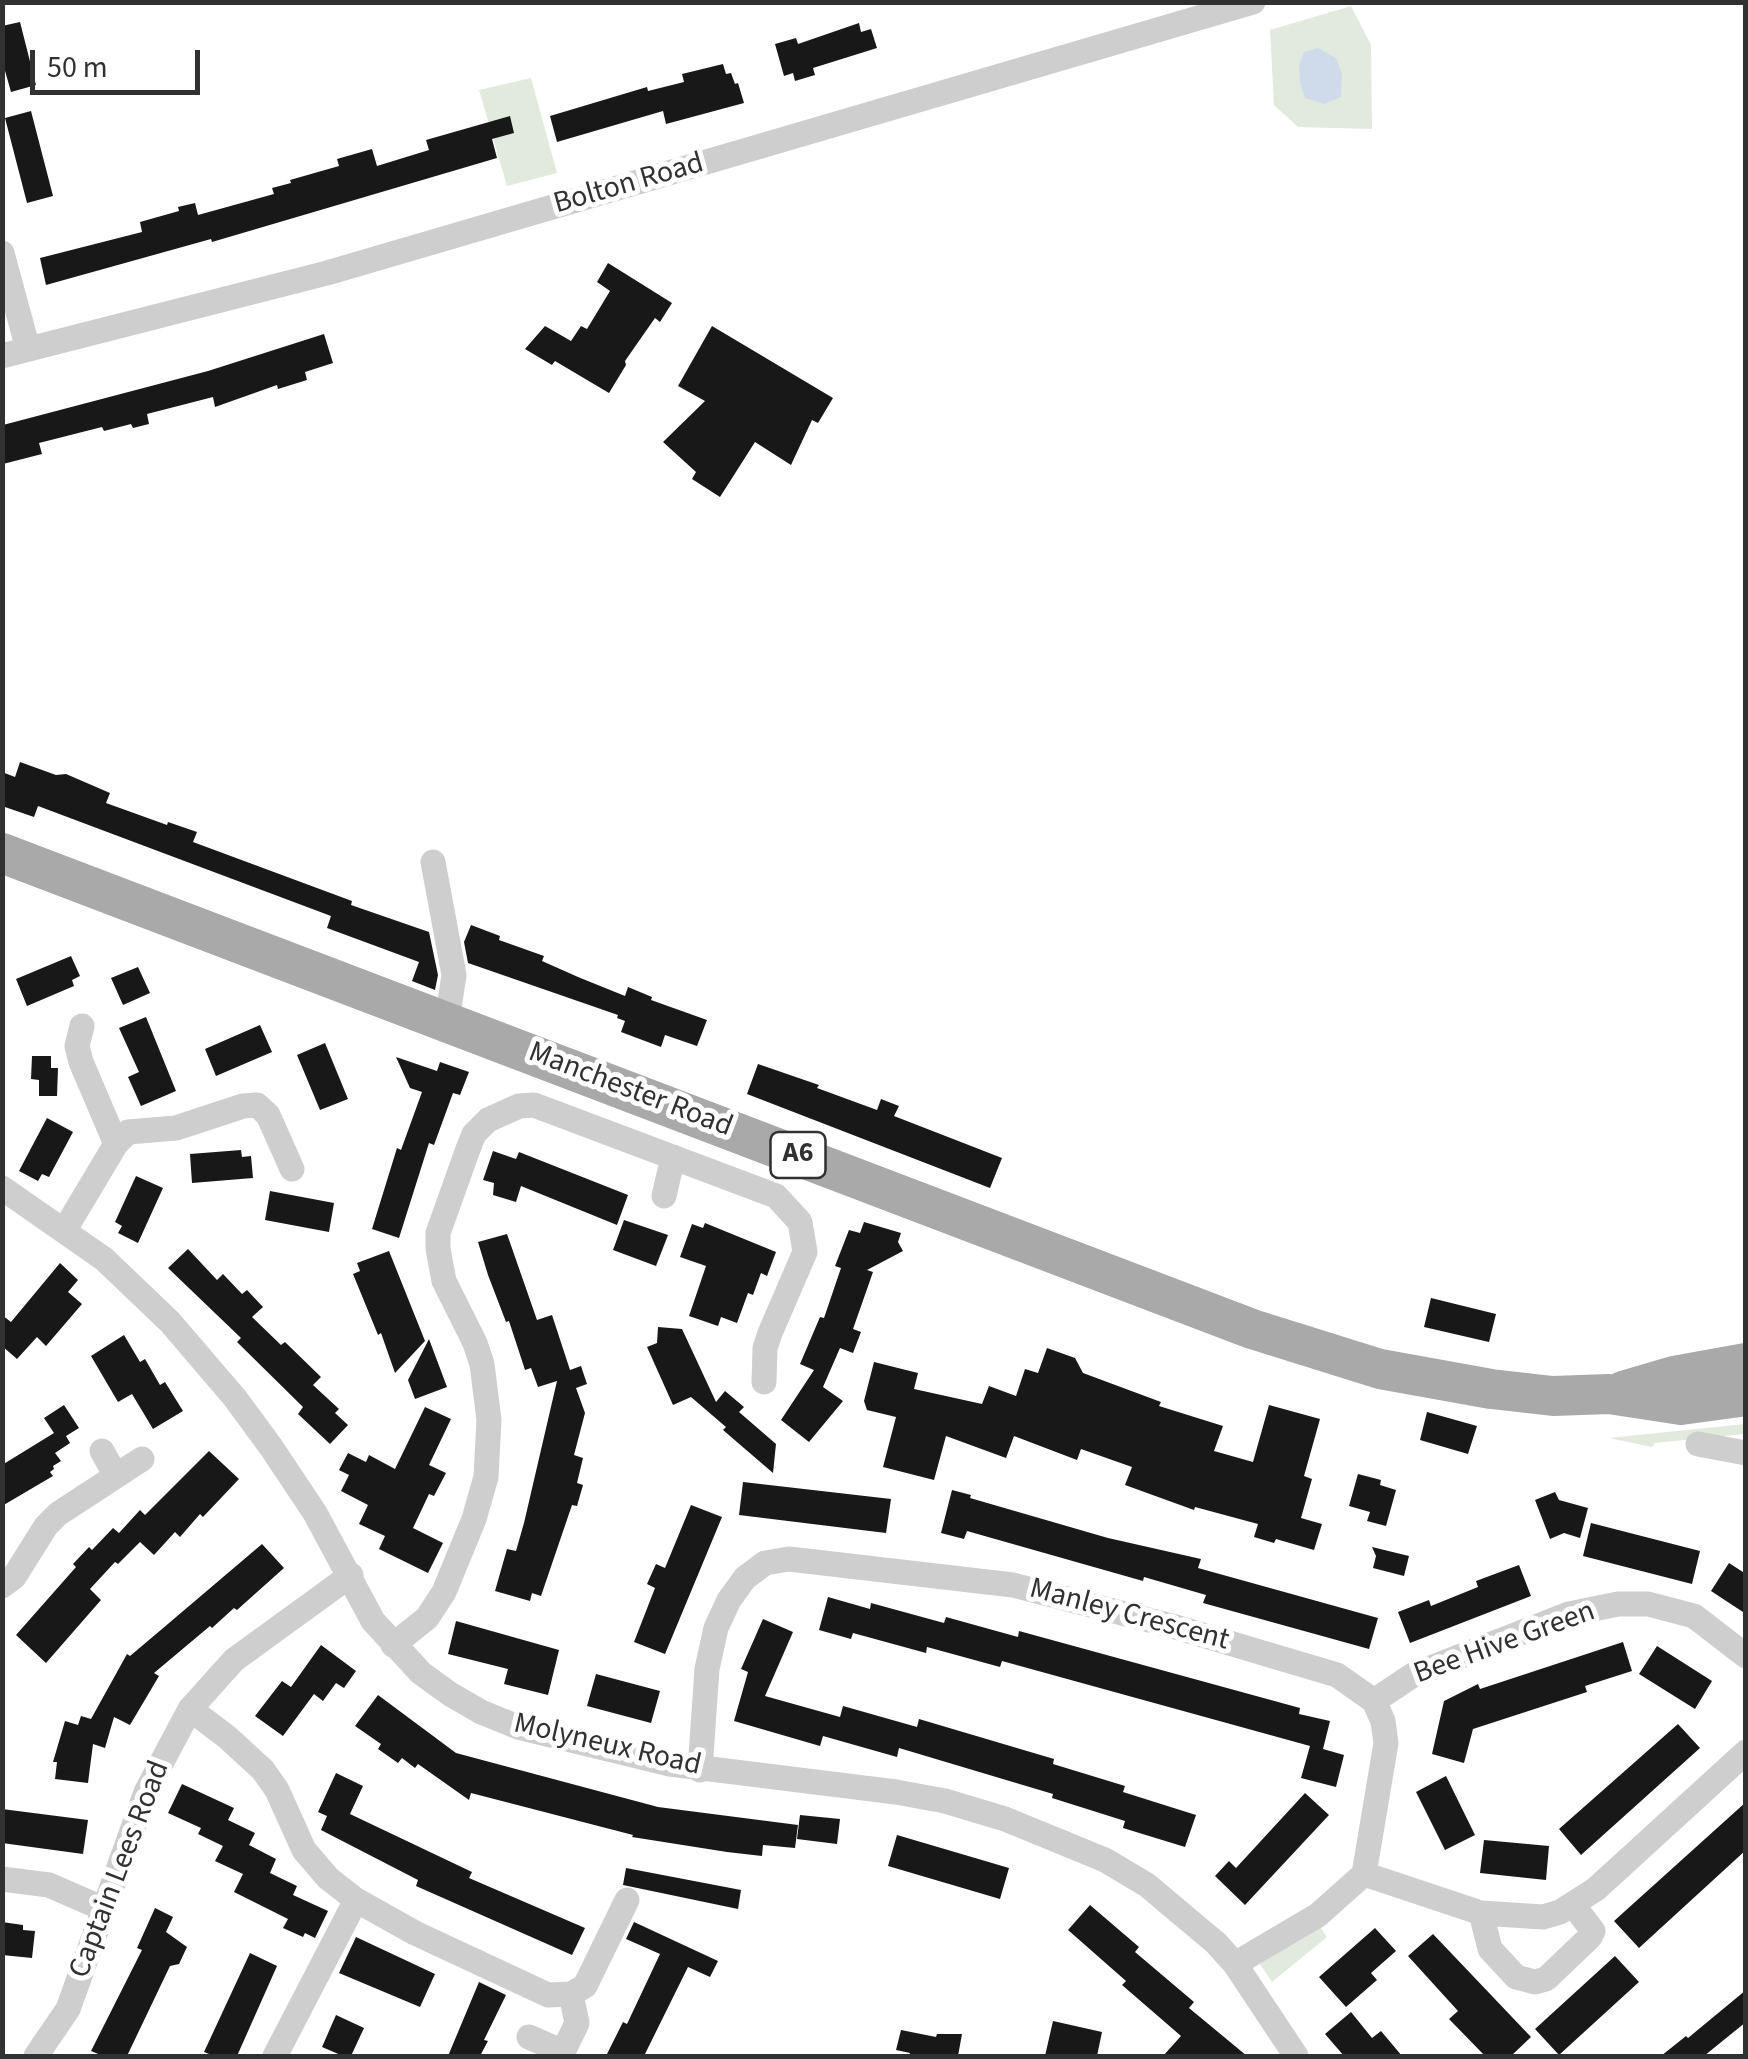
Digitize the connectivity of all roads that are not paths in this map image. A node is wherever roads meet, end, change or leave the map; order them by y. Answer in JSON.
{"nodes":[{"id":1,"x":1253,"y":2,"type":"edge"},
{"id":2,"x":2,"y":253,"type":"edge"},
{"id":3,"x":15,"y":353,"type":"edge"},
{"id":4,"x":2,"y":853,"type":"edge"},
{"id":5,"x":433,"y":862,"type":"dead end"},
{"id":6,"x":446,"y":1022,"type":"junction"},
{"id":7,"x":82,"y":1026,"type":"dead end"},
{"id":8,"x":116,"y":1144,"type":"junction"},
{"id":9,"x":673,"y":1157,"type":"junction"},
{"id":10,"x":292,"y":1169,"type":"dead end"},
{"id":11,"x":2,"y":1188,"type":"edge"},
{"id":12,"x":664,"y":1196,"type":"dead end"},
{"id":13,"x":64,"y":1232,"type":"junction"},
{"id":14,"x":1746,"y":1363,"type":"edge"},
{"id":15,"x":764,"y":1382,"type":"dead end"},
{"id":16,"x":1610,"y":1394,"type":"junction"},
{"id":17,"x":1746,"y":1396,"type":"edge"},
{"id":18,"x":1698,"y":1444,"type":"dead end"},
{"id":19,"x":102,"y":1450,"type":"dead end"},
{"id":20,"x":1746,"y":1453,"type":"edge"},
{"id":21,"x":142,"y":1460,"type":"dead end"},
{"id":22,"x":116,"y":1476,"type":"junction"},
{"id":23,"x":351,"y":1575,"type":"junction"},
{"id":24,"x":2,"y":1586,"type":"edge"},
{"id":25,"x":393,"y":1645,"type":"junction"},
{"id":26,"x":1746,"y":1656,"type":"edge"},
{"id":27,"x":1374,"y":1701,"type":"junction"},
{"id":28,"x":190,"y":1710,"type":"junction"},
{"id":29,"x":1746,"y":1752,"type":"edge"},
{"id":30,"x":700,"y":1770,"type":"junction"},
{"id":31,"x":1364,"y":1874,"type":"junction"},
{"id":32,"x":2,"y":1879,"type":"edge"},
{"id":33,"x":356,"y":1900,"type":"junction"},
{"id":34,"x":628,"y":1900,"type":"dead end"},
{"id":35,"x":1574,"y":1906,"type":"junction"},
{"id":36,"x":104,"y":1909,"type":"junction"},
{"id":37,"x":1481,"y":1913,"type":"junction"},
{"id":38,"x":1235,"y":1964,"type":"junction"},
{"id":39,"x":572,"y":1994,"type":"junction"},
{"id":40,"x":529,"y":2037,"type":"dead end"},
{"id":41,"x":36,"y":2056,"type":"edge"},
{"id":42,"x":276,"y":2056,"type":"edge"},
{"id":43,"x":1296,"y":2056,"type":"edge"}],
"edges":[{"from":1,"to":3,"type":"street","name":"Bolton Road"},
{"from":2,"to":3,"type":"street"},
{"from":4,"to":6,"type":"main road","name":"Manchester Road","number":"A6"},
{"from":5,"to":6,"type":"street"},
{"from":6,"to":16,"type":"main road","name":"Manchester Road","number":"A6"},
{"from":7,"to":8,"type":"street"},
{"from":8,"to":10,"type":"street"},
{"from":8,"to":13,"type":"street"},
{"from":9,"to":12,"type":"street"},
{"from":9,"to":15,"type":"street"},
{"from":9,"to":25,"type":"street"},
{"from":11,"to":13,"type":"street","name":"Molyneux Road"},
{"from":13,"to":23,"type":"street","name":"Molyneux Road"},
{"from":14,"to":16,"type":"main road","name":"Manchester Road","number":"A6"},
{"from":16,"to":17,"type":"main road","name":"Manchester Road","number":"A6"},
{"from":18,"to":20,"type":"street"},
{"from":19,"to":22,"type":"street"},
{"from":21,"to":22,"type":"street"},
{"from":22,"to":24,"type":"street"},
{"from":23,"to":25,"type":"street","name":"Molyneux Road"},
{"from":23,"to":28,"type":"street","name":"Captain Lees Road"},
{"from":25,"to":30,"type":"street","name":"Molyneux Road"},
{"from":26,"to":27,"type":"street","name":"Bee Hive Green"},
{"from":27,"to":30,"type":"street","name":"Manley Crescent"},
{"from":27,"to":31,"type":"street"},
{"from":28,"to":33,"type":"street"},
{"from":28,"to":36,"type":"street","name":"Captain Lees Road"},
{"from":29,"to":35,"type":"street"},
{"from":30,"to":38,"type":"street","name":"Molyneux Road"},
{"from":31,"to":37,"type":"street"},
{"from":31,"to":38,"type":"street"},
{"from":32,"to":36,"type":"street"},
{"from":33,"to":39,"type":"street"},
{"from":33,"to":42,"type":"street"},
{"from":34,"to":39,"type":"street"},
{"from":35,"to":37,"type":"street"},
{"from":35,"to":37,"type":"street"},
{"from":36,"to":41,"type":"street","name":"Captain Lees Road"},
{"from":38,"to":43,"type":"street","name":"Molyneux Road"},
{"from":39,"to":40,"type":"street"}]}
